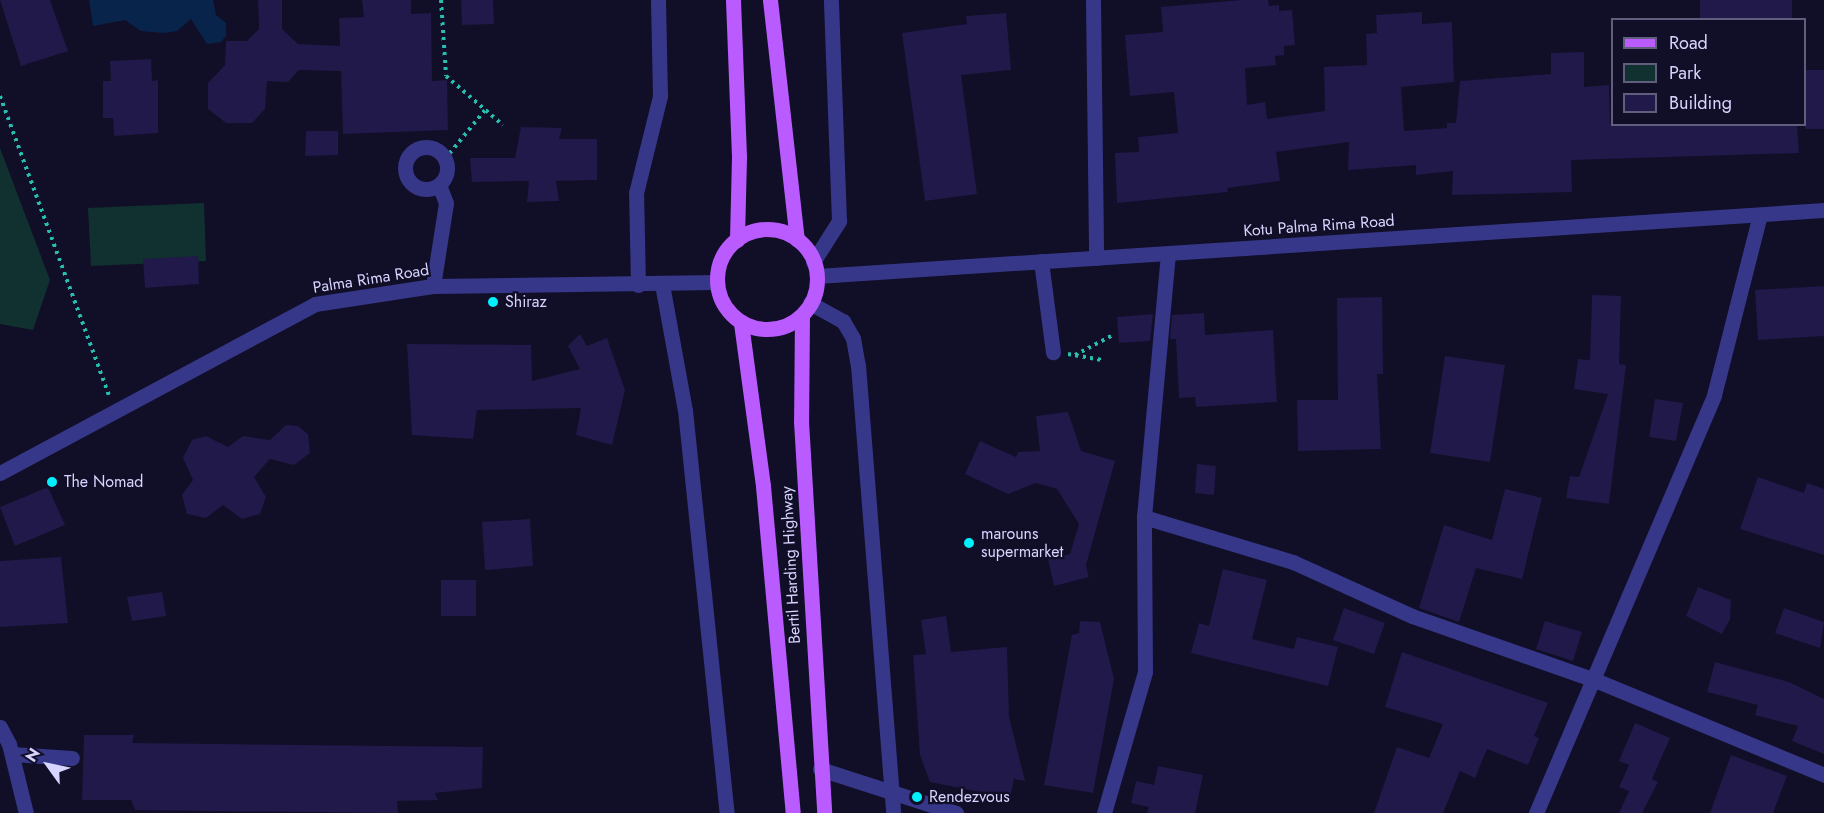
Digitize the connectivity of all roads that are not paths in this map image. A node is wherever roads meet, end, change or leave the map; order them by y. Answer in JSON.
{"nodes":[{"id":1,"x":658,"y":0,"type":"edge"},
{"id":2,"x":733,"y":0,"type":"edge"},
{"id":3,"x":770,"y":0,"type":"edge"},
{"id":4,"x":831,"y":0,"type":"edge"},
{"id":5,"x":1094,"y":0,"type":"edge"},
{"id":6,"x":439,"y":185,"type":"junction"},
{"id":7,"x":1824,"y":210,"type":"edge"},
{"id":8,"x":1760,"y":215,"type":"junction"},
{"id":9,"x":796,"y":239,"type":"junction"},
{"id":10,"x":736,"y":240,"type":"junction"},
{"id":11,"x":1168,"y":254,"type":"junction"},
{"id":12,"x":1096,"y":258,"type":"junction"},
{"id":13,"x":1041,"y":261,"type":"junction"},
{"id":14,"x":815,"y":269,"type":"junction"},
{"id":15,"x":717,"y":282,"type":"junction"},
{"id":16,"x":662,"y":284,"type":"junction"},
{"id":17,"x":638,"y":285,"type":"junction"},
{"id":18,"x":433,"y":286,"type":"junction"},
{"id":19,"x":806,"y":309,"type":"junction"},
{"id":20,"x":741,"y":322,"type":"junction"},
{"id":21,"x":1053,"y":352,"type":"road end"},
{"id":22,"x":0,"y":473,"type":"edge"},
{"id":23,"x":1144,"y":517,"type":"junction"},
{"id":24,"x":1595,"y":680,"type":"junction"},
{"id":25,"x":0,"y":727,"type":"edge"},
{"id":26,"x":12,"y":754,"type":"junction"},
{"id":27,"x":72,"y":758,"type":"dead end"},
{"id":28,"x":820,"y":768,"type":"junction"},
{"id":29,"x":1824,"y":775,"type":"edge"},
{"id":30,"x":890,"y":792,"type":"junction"},
{"id":31,"x":26,"y":813,"type":"edge"},
{"id":32,"x":728,"y":813,"type":"edge"},
{"id":33,"x":793,"y":813,"type":"edge"},
{"id":34,"x":824,"y":813,"type":"edge"},
{"id":35,"x":893,"y":813,"type":"edge"},
{"id":36,"x":956,"y":813,"type":"edge"},
{"id":37,"x":1104,"y":813,"type":"edge"},
{"id":38,"x":1536,"y":813,"type":"edge"}],
"edges":[{"from":1,"to":17,"type":"street"},
{"from":2,"to":10,"type":"main road"},
{"from":3,"to":9,"type":"main road"},
{"from":4,"to":14,"type":"street"},
{"from":5,"to":12,"type":"street"},
{"from":6,"to":6,"type":"street"},
{"from":6,"to":18,"type":"street"},
{"from":7,"to":8,"type":"street","name":"Kotu Palma Rima Road"},
{"from":8,"to":11,"type":"street","name":"Kotu Palma Rima Road"},
{"from":8,"to":24,"type":"street"},
{"from":9,"to":10,"type":"main road"},
{"from":9,"to":14,"type":"main road"},
{"from":10,"to":15,"type":"main road"},
{"from":11,"to":12,"type":"street","name":"Kotu Palma Rima Road"},
{"from":11,"to":23,"type":"street"},
{"from":12,"to":13,"type":"street","name":"Kotu Palma Rima Road"},
{"from":13,"to":14,"type":"street","name":"Kotu Palma Rima Road"},
{"from":13,"to":21,"type":"street"},
{"from":14,"to":19,"type":"main road","name":"Bertil Harding Highway"},
{"from":15,"to":16,"type":"street","name":"Palma Rima Road"},
{"from":15,"to":20,"type":"main road"},
{"from":16,"to":17,"type":"street","name":"Palma Rima Road"},
{"from":16,"to":32,"type":"street"},
{"from":17,"to":18,"type":"street","name":"Palma Rima Road"},
{"from":18,"to":22,"type":"street","name":"Palma Rima Road"},
{"from":19,"to":20,"type":"main road"},
{"from":19,"to":28,"type":"main road","name":"Bertil Harding Highway"},
{"from":19,"to":30,"type":"street"},
{"from":20,"to":33,"type":"main road","name":"Bertil Harding Highway"},
{"from":23,"to":24,"type":"street"},
{"from":23,"to":37,"type":"street"},
{"from":24,"to":29,"type":"street"},
{"from":24,"to":38,"type":"street"},
{"from":25,"to":26,"type":"street"},
{"from":26,"to":27,"type":"street"},
{"from":26,"to":31,"type":"street"},
{"from":28,"to":30,"type":"street"},
{"from":28,"to":34,"type":"main road","name":"Bertil Harding Highway"},
{"from":30,"to":35,"type":"street"},
{"from":30,"to":36,"type":"street"}]}
